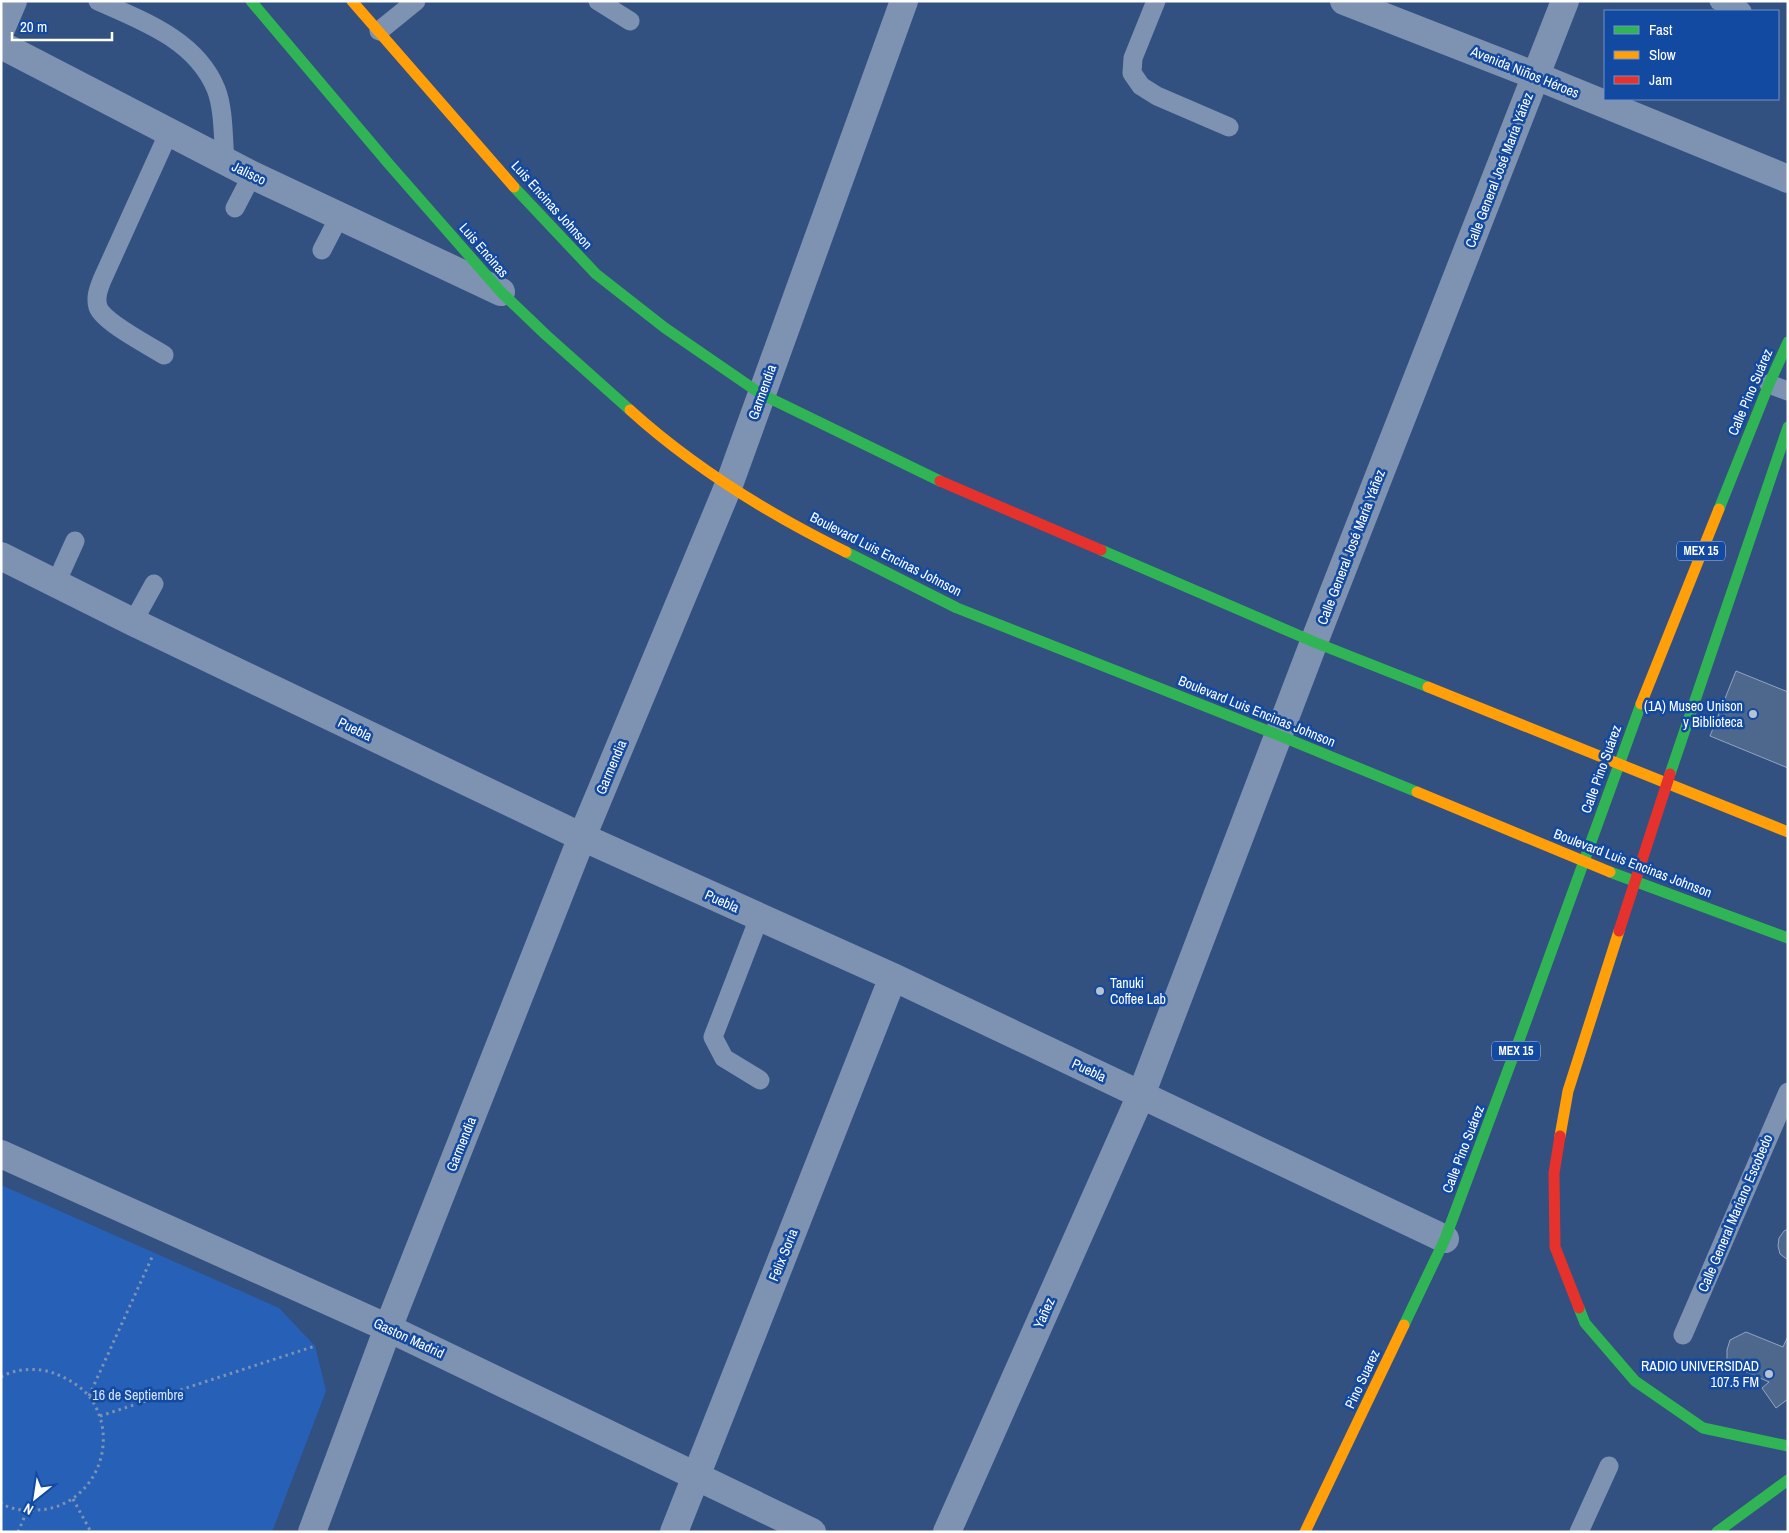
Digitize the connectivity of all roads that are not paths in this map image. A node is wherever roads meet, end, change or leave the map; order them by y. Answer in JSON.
{"nodes":[{"id":1,"x":13,"y":1,"type":"edge"},
{"id":2,"x":98,"y":1,"type":"edge"},
{"id":3,"x":251,"y":1,"type":"edge"},
{"id":4,"x":352,"y":1,"type":"edge"},
{"id":5,"x":416,"y":1,"type":"edge"},
{"id":6,"x":598,"y":1,"type":"edge"},
{"id":7,"x":904,"y":1,"type":"edge"},
{"id":8,"x":1156,"y":1,"type":"edge"},
{"id":9,"x":1344,"y":1,"type":"edge"},
{"id":10,"x":1565,"y":1,"type":"edge"},
{"id":11,"x":1719,"y":1,"type":"edge"},
{"id":12,"x":1740,"y":10,"type":"edge"},
{"id":13,"x":630,"y":21,"type":"dead end"},
{"id":14,"x":1,"y":29,"type":"edge"},
{"id":15,"x":379,"y":31,"type":"junction"},
{"id":16,"x":1,"y":45,"type":"edge"},
{"id":17,"x":1536,"y":76,"type":"junction"},
{"id":18,"x":1228,"y":127,"type":"dead end"},
{"id":19,"x":169,"y":132,"type":"junction"},
{"id":20,"x":225,"y":161,"type":"junction"},
{"id":21,"x":252,"y":175,"type":"junction"},
{"id":22,"x":1788,"y":179,"type":"edge"},
{"id":23,"x":236,"y":208,"type":"dead end"},
{"id":24,"x":339,"y":217,"type":"junction"},
{"id":25,"x":322,"y":250,"type":"dead end"},
{"id":26,"x":501,"y":292,"type":"junction"},
{"id":27,"x":1788,"y":342,"type":"edge"},
{"id":28,"x":164,"y":355,"type":"dead end"},
{"id":29,"x":1769,"y":384,"type":"junction"},
{"id":30,"x":1788,"y":391,"type":"edge"},
{"id":31,"x":761,"y":394,"type":"junction"},
{"id":32,"x":1788,"y":427,"type":"edge"},
{"id":33,"x":728,"y":486,"type":"junction"},
{"id":34,"x":75,"y":540,"type":"dead end"},
{"id":35,"x":1,"y":556,"type":"edge"},
{"id":36,"x":56,"y":583,"type":"junction"},
{"id":37,"x":154,"y":584,"type":"dead end"},
{"id":38,"x":133,"y":622,"type":"junction"},
{"id":39,"x":1314,"y":642,"type":"junction"},
{"id":40,"x":1278,"y":735,"type":"junction"},
{"id":41,"x":1618,"y":762,"type":"junction"},
{"id":42,"x":1667,"y":782,"type":"junction"},
{"id":43,"x":1788,"y":832,"type":"edge"},
{"id":44,"x":582,"y":838,"type":"junction"},
{"id":45,"x":1583,"y":860,"type":"junction"},
{"id":46,"x":1636,"y":882,"type":"junction"},
{"id":47,"x":759,"y":918,"type":"junction"},
{"id":48,"x":1788,"y":938,"type":"edge"},
{"id":49,"x":893,"y":977,"type":"junction"},
{"id":50,"x":760,"y":1080,"type":"dead end"},
{"id":51,"x":1788,"y":1092,"type":"edge"},
{"id":52,"x":1141,"y":1095,"type":"junction"},
{"id":53,"x":1,"y":1154,"type":"edge"},
{"id":54,"x":1445,"y":1239,"type":"junction"},
{"id":55,"x":388,"y":1328,"type":"junction"},
{"id":56,"x":1683,"y":1335,"type":"dead end"},
{"id":57,"x":1788,"y":1446,"type":"edge"},
{"id":58,"x":1609,"y":1466,"type":"dead end"},
{"id":59,"x":696,"y":1476,"type":"junction"},
{"id":60,"x":1788,"y":1480,"type":"edge"},
{"id":61,"x":312,"y":1532,"type":"edge"},
{"id":62,"x":674,"y":1532,"type":"edge"},
{"id":63,"x":812,"y":1532,"type":"edge"},
{"id":64,"x":947,"y":1532,"type":"edge"},
{"id":65,"x":1306,"y":1532,"type":"edge"},
{"id":66,"x":1579,"y":1532,"type":"edge"},
{"id":67,"x":1717,"y":1532,"type":"edge"}],
"edges":[{"from":1,"to":14,"type":"street"},
{"from":2,"to":20,"type":"lane"},
{"from":3,"to":26,"type":"main road","name":"Luis Encinas"},
{"from":4,"to":15,"type":"main road","name":"Luis Encinas Johnson"},
{"from":5,"to":15,"type":"lane"},
{"from":6,"to":13,"type":"lane"},
{"from":7,"to":31,"type":"street","name":"Garmendia"},
{"from":8,"to":18,"type":"lane"},
{"from":9,"to":17,"type":"street","name":"Avenida Niños Héroes"},
{"from":10,"to":17,"type":"street","name":"Calle General José María Yáñez"},
{"from":11,"to":12,"type":"lane"},
{"from":15,"to":31,"type":"main road","name":"Luis Encinas Johnson"},
{"from":16,"to":19,"type":"street","name":"Jalisco"},
{"from":17,"to":22,"type":"street","name":"Avenida Niños Héroes"},
{"from":17,"to":39,"type":"street","name":"Calle General José María Yáñez"},
{"from":19,"to":20,"type":"street","name":"Jalisco"},
{"from":19,"to":28,"type":"lane"},
{"from":20,"to":21,"type":"street","name":"Jalisco"},
{"from":21,"to":23,"type":"lane"},
{"from":21,"to":24,"type":"street","name":"Jalisco"},
{"from":24,"to":25,"type":"lane"},
{"from":24,"to":26,"type":"street","name":"Jalisco"},
{"from":26,"to":33,"type":"main road","name":"Luis Encinas"},
{"from":27,"to":29,"type":"main road","name":"Calle Pino Suárez","number":"MEX 15"},
{"from":29,"to":30,"type":"lane"},
{"from":29,"to":41,"type":"main road","name":"Calle Pino Suárez","number":"MEX 15"},
{"from":31,"to":33,"type":"street","name":"Garmendia"},
{"from":31,"to":39,"type":"main road"},
{"from":32,"to":42,"type":"main road"},
{"from":33,"to":40,"type":"main road","name":"Boulevard Luis Encinas Johnson"},
{"from":33,"to":44,"type":"street","name":"Garmendia"},
{"from":34,"to":36,"type":"lane"},
{"from":35,"to":36,"type":"street","name":"Puebla"},
{"from":36,"to":38,"type":"street","name":"Puebla"},
{"from":37,"to":38,"type":"lane"},
{"from":38,"to":44,"type":"street","name":"Puebla"},
{"from":39,"to":40,"type":"street","name":"Calle General José María Yáñez"},
{"from":39,"to":41,"type":"main road"},
{"from":40,"to":45,"type":"main road","name":"Boulevard Luis Encinas Johnson"},
{"from":40,"to":52,"type":"street","name":"Calle General José María Yáñez"},
{"from":41,"to":42,"type":"main road"},
{"from":41,"to":45,"type":"main road","name":"Calle Pino Suárez","number":"MEX 15"},
{"from":42,"to":43,"type":"main road"},
{"from":42,"to":46,"type":"main road"},
{"from":44,"to":47,"type":"street","name":"Puebla"},
{"from":44,"to":55,"type":"street","name":"Garmendia"},
{"from":45,"to":46,"type":"main road","name":"Boulevard Luis Encinas Johnson"},
{"from":45,"to":54,"type":"main road","name":"Calle Pino Suárez","number":"MEX 15"},
{"from":46,"to":48,"type":"main road","name":"Boulevard Luis Encinas Johnson"},
{"from":46,"to":57,"type":"main road"},
{"from":47,"to":49,"type":"street","name":"Puebla"},
{"from":47,"to":50,"type":"lane"},
{"from":49,"to":52,"type":"street","name":"Puebla"},
{"from":49,"to":59,"type":"street","name":"Felix Soria"},
{"from":51,"to":56,"type":"lane","name":"Calle General Mariano Escobedo"},
{"from":52,"to":54,"type":"street","name":"Puebla"},
{"from":52,"to":64,"type":"street","name":"Yañez"},
{"from":53,"to":55,"type":"street","name":"Gaston Madrid"},
{"from":54,"to":65,"type":"main road","name":"Pino Suarez","number":"MEX 15"},
{"from":55,"to":59,"type":"street","name":"Gaston Madrid"},
{"from":55,"to":61,"type":"street","name":"Garmendia"},
{"from":58,"to":66,"type":"lane"},
{"from":59,"to":62,"type":"street","name":"Felix Soria"},
{"from":59,"to":63,"type":"street","name":"Gaston Madrid"},
{"from":60,"to":67,"type":"main road"}]}
